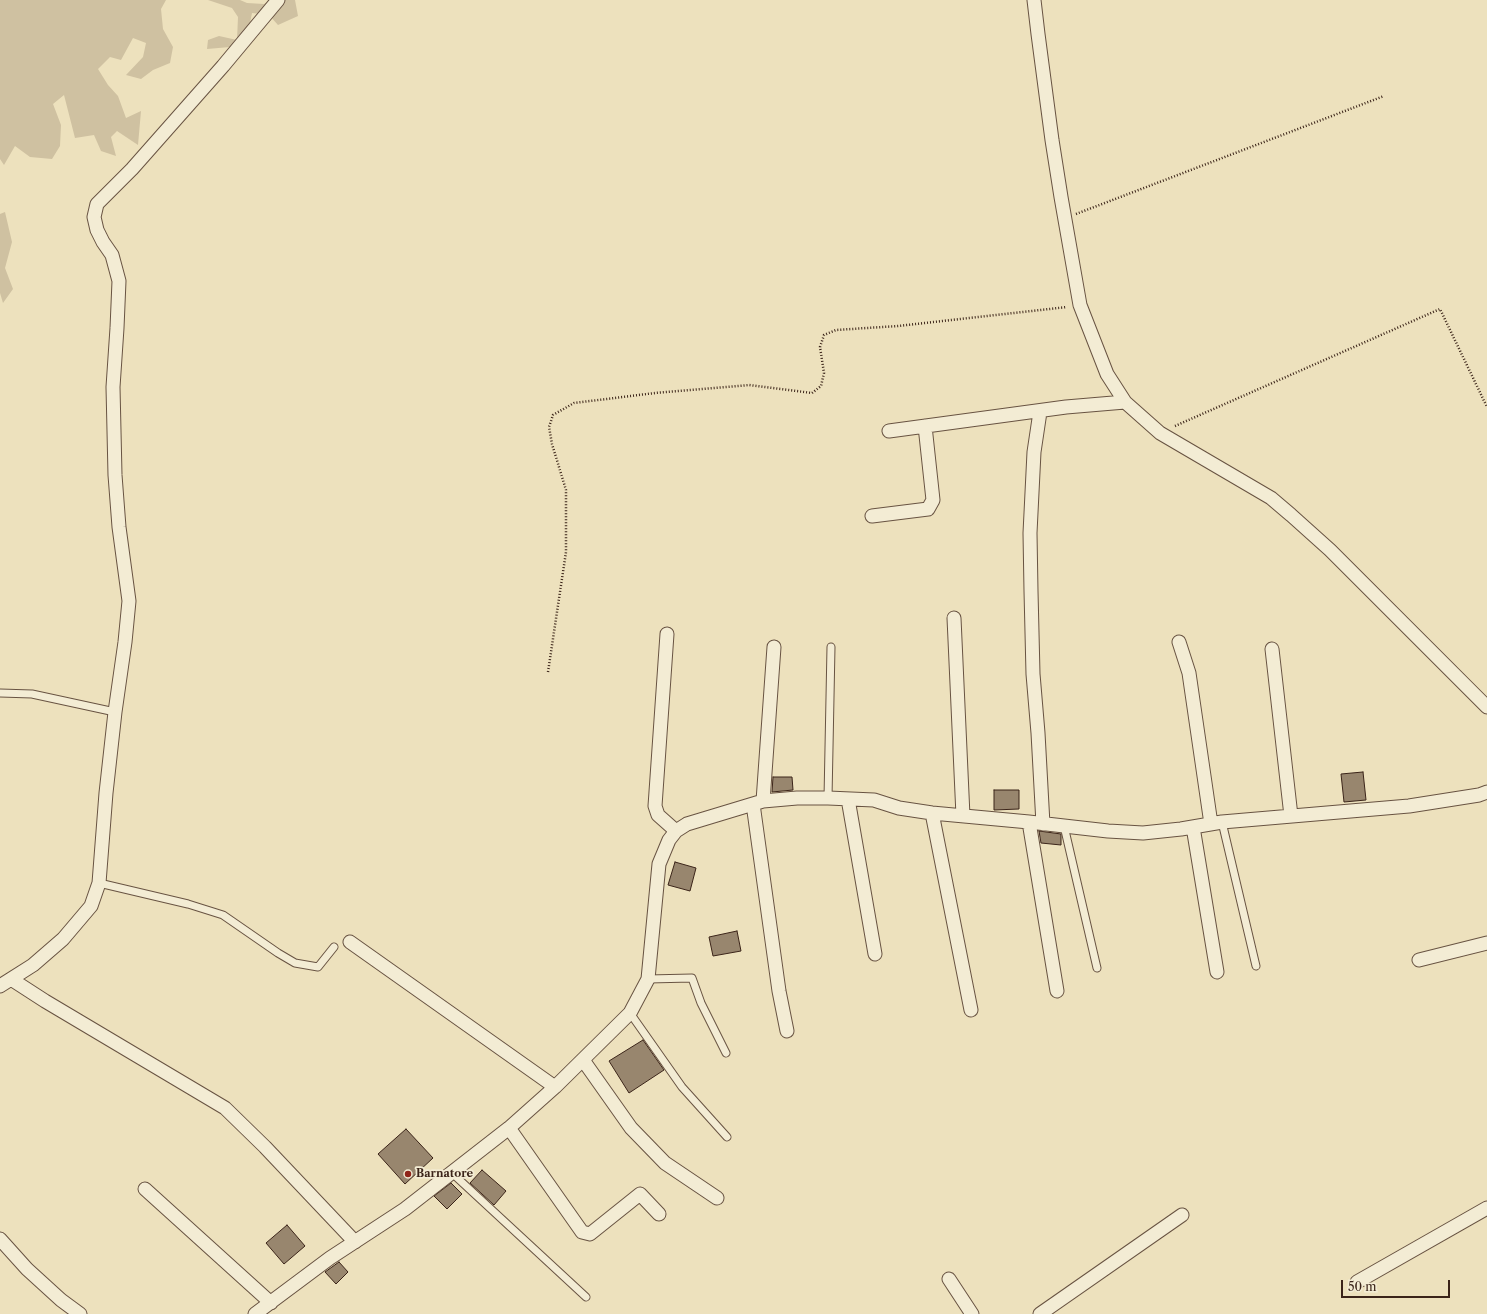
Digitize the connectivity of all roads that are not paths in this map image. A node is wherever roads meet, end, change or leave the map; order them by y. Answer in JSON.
{"nodes":[{"id":1,"x":278,"y":0,"type":"edge"},
{"id":2,"x":1034,"y":0,"type":"edge"},
{"id":3,"x":1125,"y":402,"type":"junction"},
{"id":4,"x":1040,"y":412,"type":"junction"},
{"id":5,"x":926,"y":426,"type":"junction"},
{"id":6,"x":889,"y":431,"type":"dead end"},
{"id":7,"x":872,"y":516,"type":"dead end"},
{"id":8,"x":954,"y":618,"type":"dead end"},
{"id":9,"x":667,"y":634,"type":"dead end"},
{"id":10,"x":1179,"y":642,"type":"dead end"},
{"id":11,"x":774,"y":647,"type":"dead end"},
{"id":12,"x":831,"y":647,"type":"dead end"},
{"id":13,"x":1272,"y":649,"type":"dead end"},
{"id":14,"x":0,"y":693,"type":"edge"},
{"id":15,"x":1487,"y":707,"type":"edge"},
{"id":16,"x":115,"y":712,"type":"junction"},
{"id":17,"x":1487,"y":792,"type":"edge"},
{"id":18,"x":828,"y":798,"type":"junction"},
{"id":19,"x":848,"y":799,"type":"junction"},
{"id":20,"x":758,"y":803,"type":"junction"},
{"id":21,"x":932,"y":813,"type":"junction"},
{"id":22,"x":964,"y":816,"type":"junction"},
{"id":23,"x":1291,"y":816,"type":"junction"},
{"id":24,"x":1029,"y":822,"type":"junction"},
{"id":25,"x":1216,"y":823,"type":"junction"},
{"id":26,"x":1043,"y":824,"type":"junction"},
{"id":27,"x":1064,"y":826,"type":"junction"},
{"id":28,"x":1192,"y":827,"type":"junction"},
{"id":29,"x":676,"y":831,"type":"junction"},
{"id":30,"x":99,"y":883,"type":"junction"},
{"id":31,"x":350,"y":942,"type":"dead end"},
{"id":32,"x":1487,"y":943,"type":"edge"},
{"id":33,"x":334,"y":947,"type":"dead end"},
{"id":34,"x":875,"y":954,"type":"dead end"},
{"id":35,"x":1419,"y":960,"type":"dead end"},
{"id":36,"x":1256,"y":966,"type":"dead end"},
{"id":37,"x":1097,"y":968,"type":"dead end"},
{"id":38,"x":1217,"y":972,"type":"dead end"},
{"id":39,"x":648,"y":979,"type":"junction"},
{"id":40,"x":5,"y":982,"type":"edge"},
{"id":41,"x":1057,"y":991,"type":"dead end"},
{"id":42,"x":971,"y":1010,"type":"dead end"},
{"id":43,"x":630,"y":1013,"type":"junction"},
{"id":44,"x":787,"y":1031,"type":"dead end"},
{"id":45,"x":726,"y":1053,"type":"dead end"},
{"id":46,"x":583,"y":1060,"type":"junction"},
{"id":47,"x":555,"y":1087,"type":"junction"},
{"id":48,"x":509,"y":1128,"type":"junction"},
{"id":49,"x":727,"y":1137,"type":"dead end"},
{"id":50,"x":452,"y":1173,"type":"junction"},
{"id":51,"x":145,"y":1189,"type":"dead end"},
{"id":52,"x":717,"y":1198,"type":"dead end"},
{"id":53,"x":1487,"y":1208,"type":"edge"},
{"id":54,"x":659,"y":1214,"type":"dead end"},
{"id":55,"x":1182,"y":1216,"type":"dead end"},
{"id":56,"x":0,"y":1239,"type":"edge"},
{"id":57,"x":354,"y":1242,"type":"junction"},
{"id":58,"x":949,"y":1279,"type":"dead end"},
{"id":59,"x":1357,"y":1282,"type":"dead end"},
{"id":60,"x":586,"y":1297,"type":"dead end"},
{"id":61,"x":271,"y":1303,"type":"junction"},
{"id":62,"x":80,"y":1314,"type":"edge"},
{"id":63,"x":255,"y":1314,"type":"edge"},
{"id":64,"x":972,"y":1314,"type":"edge"},
{"id":65,"x":1040,"y":1314,"type":"edge"}],
"edges":[{"from":1,"to":16,"type":"street"},
{"from":2,"to":3,"type":"street"},
{"from":3,"to":4,"type":"street"},
{"from":3,"to":15,"type":"street"},
{"from":4,"to":5,"type":"street"},
{"from":4,"to":26,"type":"street"},
{"from":5,"to":6,"type":"street"},
{"from":5,"to":7,"type":"street"},
{"from":8,"to":22,"type":"street"},
{"from":9,"to":29,"type":"street"},
{"from":10,"to":25,"type":"street"},
{"from":11,"to":20,"type":"street"},
{"from":12,"to":18,"type":"lane"},
{"from":13,"to":23,"type":"street"},
{"from":14,"to":16,"type":"lane"},
{"from":16,"to":30,"type":"street"},
{"from":17,"to":23,"type":"street"},
{"from":18,"to":19,"type":"street"},
{"from":18,"to":20,"type":"street"},
{"from":19,"to":21,"type":"street"},
{"from":19,"to":34,"type":"street"},
{"from":20,"to":29,"type":"street"},
{"from":20,"to":44,"type":"street"},
{"from":21,"to":22,"type":"street"},
{"from":21,"to":42,"type":"street"},
{"from":22,"to":24,"type":"street"},
{"from":23,"to":25,"type":"street"},
{"from":24,"to":26,"type":"street"},
{"from":24,"to":41,"type":"street"},
{"from":25,"to":28,"type":"street"},
{"from":25,"to":36,"type":"lane"},
{"from":26,"to":27,"type":"street"},
{"from":27,"to":28,"type":"street"},
{"from":27,"to":37,"type":"lane"},
{"from":28,"to":38,"type":"street"},
{"from":29,"to":39,"type":"street"},
{"from":30,"to":33,"type":"lane"},
{"from":30,"to":40,"type":"street"},
{"from":31,"to":47,"type":"street"},
{"from":32,"to":35,"type":"street"},
{"from":39,"to":43,"type":"street"},
{"from":39,"to":45,"type":"lane"},
{"from":40,"to":57,"type":"street"},
{"from":43,"to":46,"type":"street"},
{"from":43,"to":49,"type":"lane"},
{"from":46,"to":47,"type":"street"},
{"from":46,"to":52,"type":"street"},
{"from":47,"to":48,"type":"street"},
{"from":48,"to":50,"type":"street"},
{"from":48,"to":54,"type":"street"},
{"from":50,"to":57,"type":"street"},
{"from":50,"to":60,"type":"lane"},
{"from":51,"to":61,"type":"street"},
{"from":53,"to":59,"type":"street"},
{"from":55,"to":65,"type":"street"},
{"from":56,"to":62,"type":"street"},
{"from":57,"to":61,"type":"street"},
{"from":58,"to":64,"type":"street"},
{"from":61,"to":63,"type":"street"}]}
